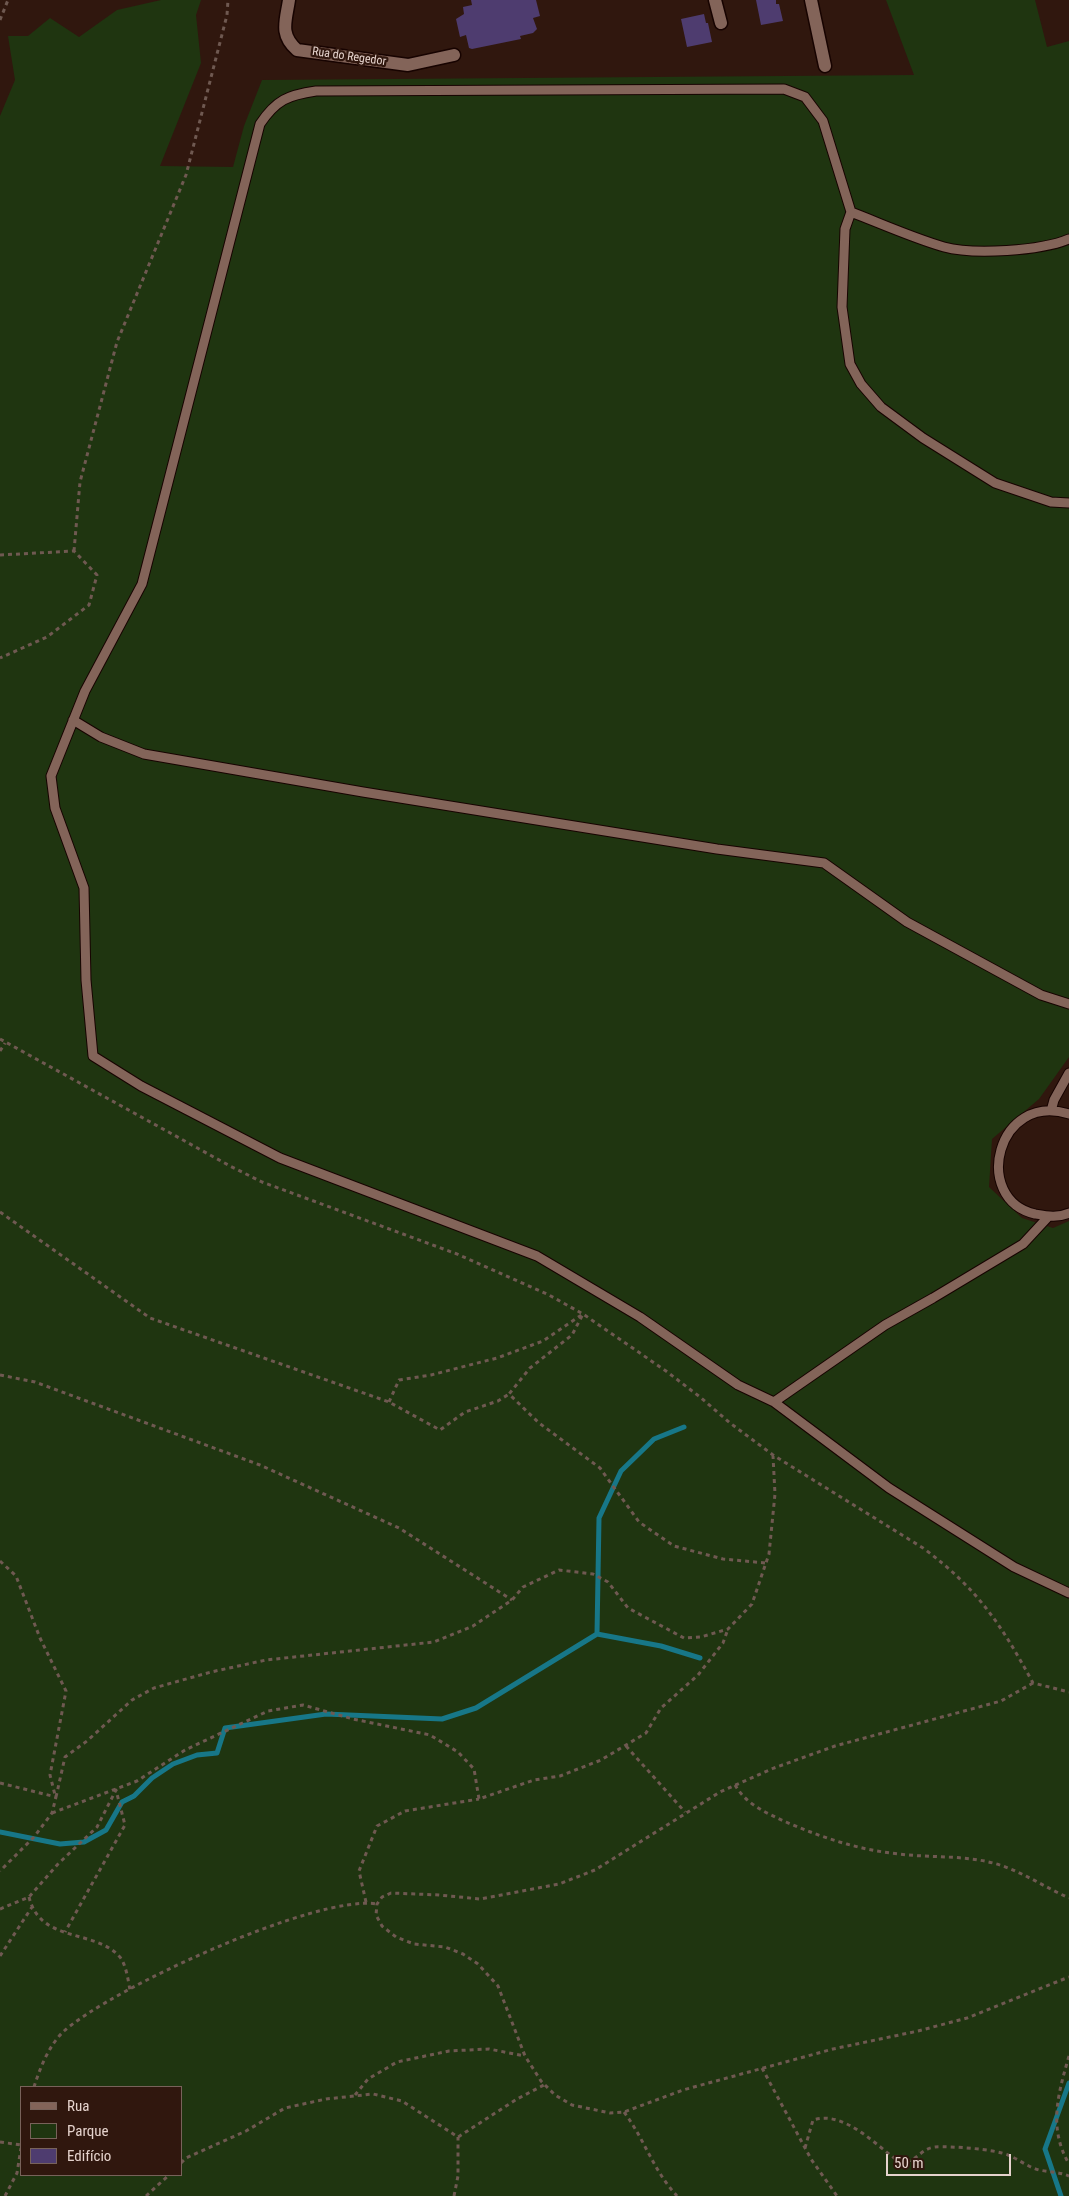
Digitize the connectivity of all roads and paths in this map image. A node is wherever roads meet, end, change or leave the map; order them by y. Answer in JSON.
{"nodes":[{"id":1,"x":8,"y":0,"type":"edge"},
{"id":2,"x":228,"y":0,"type":"edge"},
{"id":3,"x":289,"y":0,"type":"edge"},
{"id":4,"x":715,"y":0,"type":"edge"},
{"id":5,"x":811,"y":0,"type":"edge"},
{"id":6,"x":0,"y":20,"type":"edge"},
{"id":7,"x":721,"y":23,"type":"dead end"},
{"id":8,"x":454,"y":55,"type":"dead end"},
{"id":9,"x":825,"y":66,"type":"dead end"},
{"id":10,"x":851,"y":212,"type":"junction"},
{"id":11,"x":1069,"y":240,"type":"edge"},
{"id":12,"x":1069,"y":503,"type":"edge"},
{"id":13,"x":74,"y":550,"type":"junction"},
{"id":14,"x":0,"y":555,"type":"edge"},
{"id":15,"x":0,"y":658,"type":"edge"},
{"id":16,"x":72,"y":720,"type":"junction"},
{"id":17,"x":1069,"y":1004,"type":"edge"},
{"id":18,"x":0,"y":1039,"type":"edge"},
{"id":19,"x":5,"y":1042,"type":"junction"},
{"id":20,"x":0,"y":1051,"type":"edge"},
{"id":21,"x":1069,"y":1073,"type":"edge"},
{"id":22,"x":1051,"y":1111,"type":"junction"},
{"id":23,"x":1069,"y":1114,"type":"edge"},
{"id":24,"x":0,"y":1212,"type":"edge"},
{"id":25,"x":1069,"y":1213,"type":"edge"},
{"id":26,"x":1048,"y":1217,"type":"junction"},
{"id":27,"x":583,"y":1314,"type":"junction"},
{"id":28,"x":0,"y":1376,"type":"edge"},
{"id":29,"x":509,"y":1394,"type":"junction"},
{"id":30,"x":389,"y":1402,"type":"junction"},
{"id":31,"x":774,"y":1402,"type":"junction"},
{"id":32,"x":773,"y":1455,"type":"junction"},
{"id":33,"x":0,"y":1561,"type":"edge"},
{"id":34,"x":766,"y":1563,"type":"junction"},
{"id":35,"x":1069,"y":1593,"type":"edge"},
{"id":36,"x":512,"y":1600,"type":"junction"},
{"id":37,"x":728,"y":1629,"type":"junction"},
{"id":38,"x":1033,"y":1683,"type":"junction"},
{"id":39,"x":1069,"y":1692,"type":"edge"},
{"id":40,"x":626,"y":1745,"type":"junction"},
{"id":41,"x":0,"y":1783,"type":"edge"},
{"id":42,"x":735,"y":1785,"type":"junction"},
{"id":43,"x":116,"y":1790,"type":"junction"},
{"id":44,"x":56,"y":1797,"type":"junction"},
{"id":45,"x":479,"y":1799,"type":"junction"},
{"id":46,"x":685,"y":1812,"type":"junction"},
{"id":47,"x":52,"y":1813,"type":"junction"},
{"id":48,"x":0,"y":1865,"type":"edge"},
{"id":49,"x":6,"y":1865,"type":"junction"},
{"id":50,"x":0,"y":1871,"type":"edge"},
{"id":51,"x":29,"y":1896,"type":"junction"},
{"id":52,"x":1069,"y":1898,"type":"edge"},
{"id":53,"x":366,"y":1902,"type":"junction"},
{"id":54,"x":377,"y":1904,"type":"junction"},
{"id":55,"x":32,"y":1907,"type":"junction"},
{"id":56,"x":0,"y":1909,"type":"edge"},
{"id":57,"x":64,"y":1932,"type":"junction"},
{"id":58,"x":0,"y":1956,"type":"edge"},
{"id":59,"x":1069,"y":1977,"type":"edge"},
{"id":60,"x":130,"y":1990,"type":"junction"},
{"id":61,"x":525,"y":2056,"type":"junction"},
{"id":62,"x":1069,"y":2056,"type":"edge"},
{"id":63,"x":762,"y":2068,"type":"junction"},
{"id":64,"x":544,"y":2085,"type":"junction"},
{"id":65,"x":34,"y":2086,"type":"edge"},
{"id":66,"x":355,"y":2096,"type":"junction"},
{"id":67,"x":624,"y":2112,"type":"junction"},
{"id":68,"x":458,"y":2138,"type":"junction"},
{"id":69,"x":0,"y":2142,"type":"edge"},
{"id":70,"x":20,"y":2147,"type":"edge"},
{"id":71,"x":805,"y":2148,"type":"junction"},
{"id":72,"x":20,"y":2154,"type":"edge"},
{"id":73,"x":182,"y":2162,"type":"edge"},
{"id":74,"x":1069,"y":2164,"type":"edge"},
{"id":75,"x":168,"y":2176,"type":"edge"},
{"id":76,"x":1069,"y":2176,"type":"edge"},
{"id":77,"x":5,"y":2196,"type":"edge"},
{"id":78,"x":146,"y":2196,"type":"edge"},
{"id":79,"x":454,"y":2196,"type":"edge"},
{"id":80,"x":677,"y":2196,"type":"edge"},
{"id":81,"x":837,"y":2196,"type":"edge"}],
"edges":[{"from":1,"to":6,"type":"path"},
{"from":2,"to":13,"type":"path"},
{"from":3,"to":8,"type":"street","name":"Rua do Regedor"},
{"from":4,"to":7,"type":"street"},
{"from":5,"to":9,"type":"street"},
{"from":10,"to":11,"type":"lane"},
{"from":10,"to":12,"type":"lane"},
{"from":10,"to":16,"type":"lane"},
{"from":13,"to":14,"type":"path"},
{"from":13,"to":15,"type":"path"},
{"from":16,"to":17,"type":"lane"},
{"from":16,"to":31,"type":"lane"},
{"from":18,"to":19,"type":"path"},
{"from":19,"to":20,"type":"path"},
{"from":19,"to":27,"type":"path"},
{"from":21,"to":22,"type":"lane"},
{"from":22,"to":23,"type":"lane"},
{"from":22,"to":26,"type":"lane"},
{"from":24,"to":30,"type":"path"},
{"from":25,"to":26,"type":"lane"},
{"from":26,"to":31,"type":"lane"},
{"from":27,"to":29,"type":"path"},
{"from":27,"to":30,"type":"path"},
{"from":27,"to":32,"type":"path"},
{"from":28,"to":36,"type":"path"},
{"from":29,"to":30,"type":"path"},
{"from":29,"to":34,"type":"path"},
{"from":31,"to":35,"type":"lane"},
{"from":32,"to":34,"type":"path"},
{"from":32,"to":38,"type":"path"},
{"from":33,"to":44,"type":"path"},
{"from":34,"to":37,"type":"path"},
{"from":36,"to":37,"type":"path"},
{"from":36,"to":44,"type":"path"},
{"from":37,"to":40,"type":"path"},
{"from":38,"to":39,"type":"path"},
{"from":38,"to":42,"type":"path"},
{"from":40,"to":45,"type":"path"},
{"from":40,"to":46,"type":"path"},
{"from":41,"to":44,"type":"path"},
{"from":42,"to":46,"type":"path"},
{"from":42,"to":52,"type":"path"},
{"from":43,"to":45,"type":"path"},
{"from":43,"to":47,"type":"path"},
{"from":43,"to":51,"type":"path"},
{"from":43,"to":57,"type":"path"},
{"from":44,"to":47,"type":"path"},
{"from":45,"to":53,"type":"path"},
{"from":46,"to":54,"type":"path"},
{"from":47,"to":49,"type":"path"},
{"from":48,"to":49,"type":"path"},
{"from":49,"to":50,"type":"path"},
{"from":51,"to":55,"type":"path"},
{"from":51,"to":56,"type":"path"},
{"from":53,"to":54,"type":"path"},
{"from":53,"to":60,"type":"path"},
{"from":54,"to":61,"type":"path"},
{"from":55,"to":57,"type":"path"},
{"from":55,"to":58,"type":"path"},
{"from":57,"to":60,"type":"path"},
{"from":59,"to":63,"type":"path"},
{"from":60,"to":65,"type":"path"},
{"from":61,"to":64,"type":"path"},
{"from":61,"to":66,"type":"path"},
{"from":62,"to":74,"type":"path"},
{"from":63,"to":67,"type":"path"},
{"from":63,"to":71,"type":"path"},
{"from":64,"to":67,"type":"path"},
{"from":64,"to":68,"type":"path"},
{"from":66,"to":68,"type":"path"},
{"from":66,"to":73,"type":"path"},
{"from":67,"to":80,"type":"path"},
{"from":68,"to":79,"type":"path"},
{"from":69,"to":70,"type":"path"},
{"from":71,"to":76,"type":"path"},
{"from":71,"to":81,"type":"path"},
{"from":72,"to":77,"type":"path"},
{"from":75,"to":78,"type":"path"}]}
